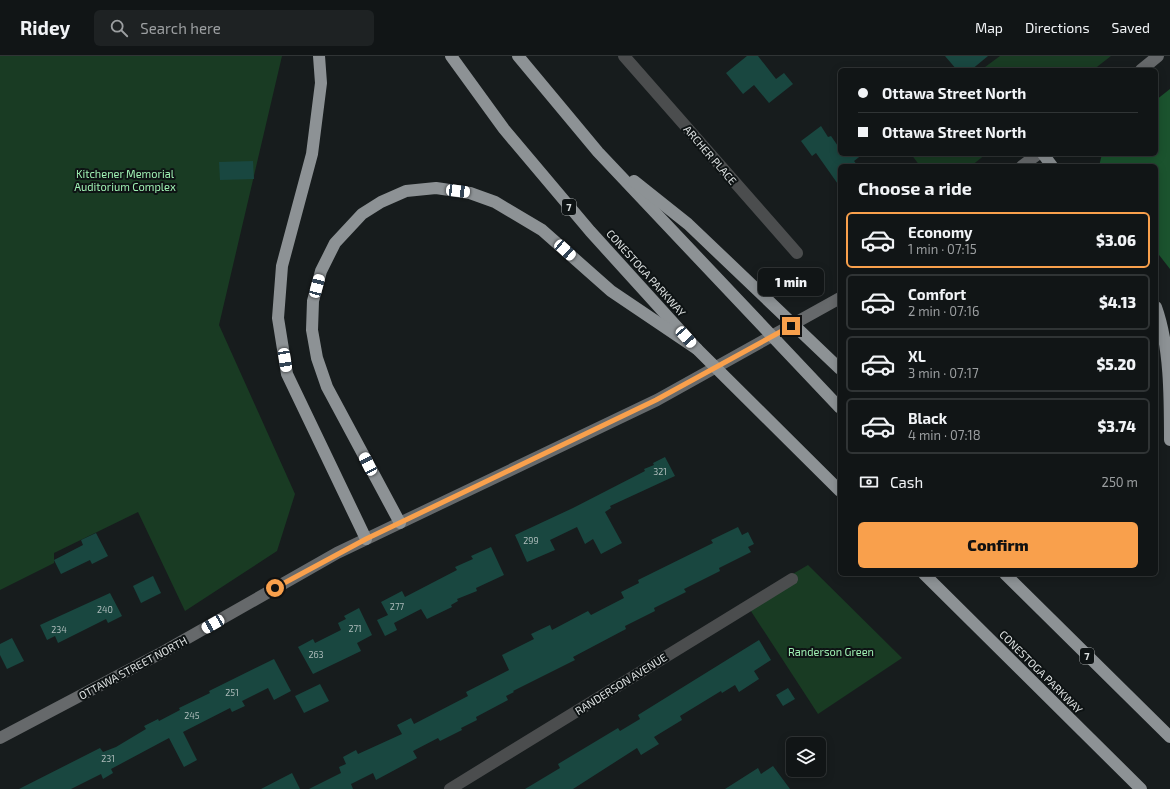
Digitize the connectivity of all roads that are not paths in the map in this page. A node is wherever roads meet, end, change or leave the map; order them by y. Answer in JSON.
{"nodes":[{"id":1,"x":319,"y":56,"type":"edge"},
{"id":2,"x":451,"y":56,"type":"edge"},
{"id":3,"x":518,"y":56,"type":"edge"},
{"id":4,"x":624,"y":56,"type":"edge"},
{"id":5,"x":1158,"y":56,"type":"edge"},
{"id":6,"x":1143,"y":68,"type":"edge"},
{"id":7,"x":598,"y":152,"type":"junction"},
{"id":8,"x":1035,"y":156,"type":"edge"},
{"id":9,"x":1025,"y":164,"type":"edge"},
{"id":10,"x":797,"y":253,"type":"dead end"},
{"id":11,"x":836,"y":301,"type":"edge"},
{"id":12,"x":1158,"y":311,"type":"edge"},
{"id":13,"x":697,"y":349,"type":"junction"},
{"id":14,"x":838,"y":367,"type":"edge"},
{"id":15,"x":838,"y":406,"type":"edge"},
{"id":16,"x":1170,"y":440,"type":"edge"},
{"id":17,"x":838,"y":489,"type":"edge"},
{"id":18,"x":400,"y":523,"type":"junction"},
{"id":19,"x":366,"y":539,"type":"junction"},
{"id":20,"x":926,"y":576,"type":"edge"},
{"id":21,"x":1007,"y":576,"type":"edge"},
{"id":22,"x":792,"y":579,"type":"dead end"},
{"id":23,"x":1170,"y":737,"type":"edge"},
{"id":24,"x":0,"y":738,"type":"edge"},
{"id":25,"x":450,"y":789,"type":"edge"},
{"id":26,"x":1140,"y":789,"type":"edge"}],
"edges":[{"from":1,"to":19,"type":"highway"},
{"from":2,"to":13,"type":"highway","name":"CONESTOGA PARKWAY","number":"7"},
{"from":3,"to":7,"type":"highway"},
{"from":4,"to":10,"type":"street","name":"ARCHER PLACE"},
{"from":5,"to":6,"type":"main road"},
{"from":7,"to":14,"type":"highway"},
{"from":7,"to":15,"type":"highway"},
{"from":8,"to":9,"type":"main road"},
{"from":11,"to":18,"type":"main road","name":"OTTAWA STREET NORTH"},
{"from":12,"to":16,"type":"highway"},
{"from":13,"to":17,"type":"highway","name":"CONESTOGA PARKWAY","number":"7"},
{"from":13,"to":18,"type":"highway"},
{"from":18,"to":19,"type":"main road","name":"OTTAWA STREET NORTH"},
{"from":19,"to":24,"type":"main road","name":"OTTAWA STREET NORTH"},
{"from":20,"to":26,"type":"highway","name":"CONESTOGA PARKWAY"},
{"from":21,"to":23,"type":"highway","number":"7"},
{"from":22,"to":25,"type":"street","name":"RANDERSON AVENUE"}]}
